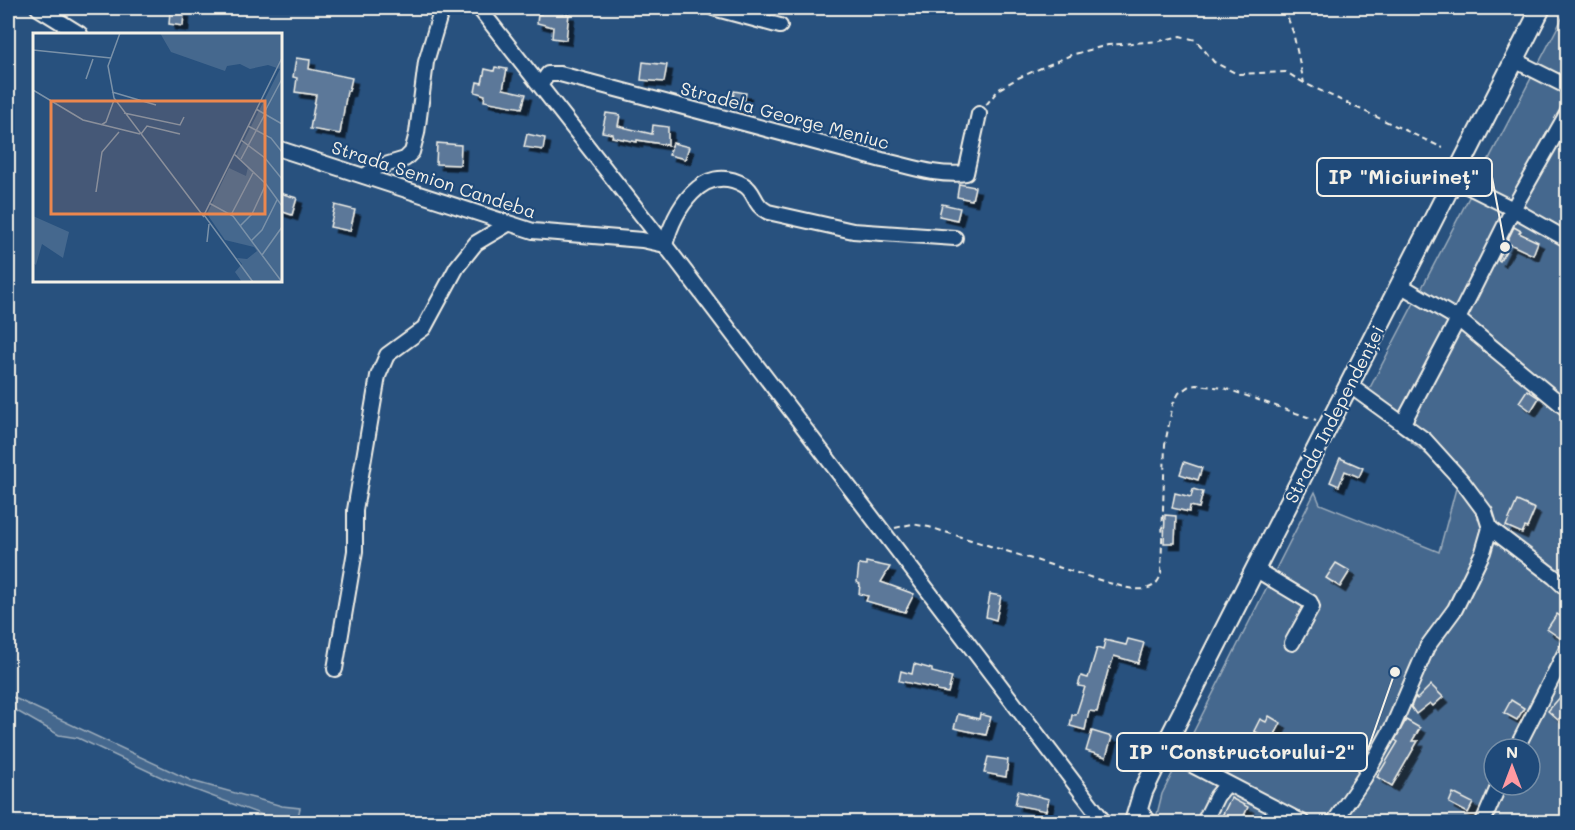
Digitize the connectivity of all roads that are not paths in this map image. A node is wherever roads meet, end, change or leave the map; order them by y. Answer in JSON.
{"nodes":[{"id":1,"x":38,"y":8,"type":"edge"},
{"id":2,"x":444,"y":8,"type":"edge"},
{"id":3,"x":479,"y":8,"type":"edge"},
{"id":4,"x":713,"y":8,"type":"edge"},
{"id":5,"x":1541,"y":8,"type":"edge"},
{"id":6,"x":780,"y":26,"type":"dead end"},
{"id":7,"x":78,"y":33,"type":"edge"},
{"id":8,"x":1514,"y":60,"type":"junction"},
{"id":9,"x":541,"y":84,"type":"junction"},
{"id":10,"x":1568,"y":87,"type":"edge"},
{"id":11,"x":1568,"y":112,"type":"edge"},
{"id":12,"x":979,"y":114,"type":"road end"},
{"id":13,"x":282,"y":150,"type":"edge"},
{"id":14,"x":365,"y":176,"type":"junction"},
{"id":15,"x":1453,"y":179,"type":"junction"},
{"id":16,"x":1513,"y":209,"type":"junction"},
{"id":17,"x":508,"y":224,"type":"junction"},
{"id":18,"x":955,"y":238,"type":"dead end"},
{"id":19,"x":1568,"y":240,"type":"edge"},
{"id":20,"x":665,"y":245,"type":"junction"},
{"id":21,"x":1400,"y":285,"type":"junction"},
{"id":22,"x":1458,"y":319,"type":"junction"},
{"id":23,"x":1349,"y":385,"type":"junction"},
{"id":24,"x":1568,"y":410,"type":"edge"},
{"id":25,"x":1403,"y":423,"type":"junction"},
{"id":26,"x":1490,"y":528,"type":"junction"},
{"id":27,"x":1255,"y":569,"type":"junction"},
{"id":28,"x":1568,"y":590,"type":"edge"},
{"id":29,"x":1292,"y":643,"type":"dead end"},
{"id":30,"x":1568,"y":647,"type":"edge"},
{"id":31,"x":335,"y":669,"type":"dead end"},
{"id":32,"x":1522,"y":737,"type":"edge"},
{"id":33,"x":1162,"y":750,"type":"junction"},
{"id":34,"x":1227,"y":784,"type":"junction"},
{"id":35,"x":1494,"y":797,"type":"edge"},
{"id":36,"x":1141,"y":818,"type":"edge"},
{"id":37,"x":1104,"y":822,"type":"edge"},
{"id":38,"x":1204,"y":822,"type":"edge"},
{"id":39,"x":1302,"y":822,"type":"edge"},
{"id":40,"x":1334,"y":822,"type":"edge"},
{"id":41,"x":1483,"y":822,"type":"edge"}],
"edges":[{"from":1,"to":7,"type":"street"},
{"from":2,"to":14,"type":"street"},
{"from":3,"to":9,"type":"street"},
{"from":4,"to":6,"type":"street"},
{"from":5,"to":8,"type":"main road","name":"Strada Independenței"},
{"from":8,"to":10,"type":"street"},
{"from":8,"to":15,"type":"main road","name":"Strada Independenței"},
{"from":9,"to":12,"type":"street","name":"Stradela George Meniuc"},
{"from":9,"to":20,"type":"street"},
{"from":11,"to":16,"type":"street"},
{"from":13,"to":14,"type":"street","name":"Strada Semion Candeba"},
{"from":14,"to":17,"type":"street","name":"Strada Semion Candeba"},
{"from":15,"to":16,"type":"street"},
{"from":15,"to":21,"type":"main road","name":"Strada Independenței"},
{"from":16,"to":19,"type":"street"},
{"from":16,"to":22,"type":"street"},
{"from":17,"to":20,"type":"street","name":"Strada Semion Candeba"},
{"from":17,"to":31,"type":"street"},
{"from":18,"to":20,"type":"street"},
{"from":20,"to":37,"type":"street"},
{"from":21,"to":22,"type":"street"},
{"from":21,"to":23,"type":"main road","name":"Strada Independenței"},
{"from":22,"to":24,"type":"street"},
{"from":22,"to":25,"type":"street"},
{"from":23,"to":25,"type":"street"},
{"from":23,"to":27,"type":"main road","name":"Strada Independenței"},
{"from":25,"to":26,"type":"street"},
{"from":26,"to":28,"type":"street"},
{"from":26,"to":40,"type":"street"},
{"from":27,"to":29,"type":"street"},
{"from":27,"to":33,"type":"main road","name":"Strada Independenței"},
{"from":30,"to":32,"type":"street"},
{"from":33,"to":34,"type":"street"},
{"from":33,"to":36,"type":"main road","name":"Strada Independenței"},
{"from":34,"to":38,"type":"street"},
{"from":34,"to":39,"type":"street"},
{"from":35,"to":41,"type":"street"}]}
